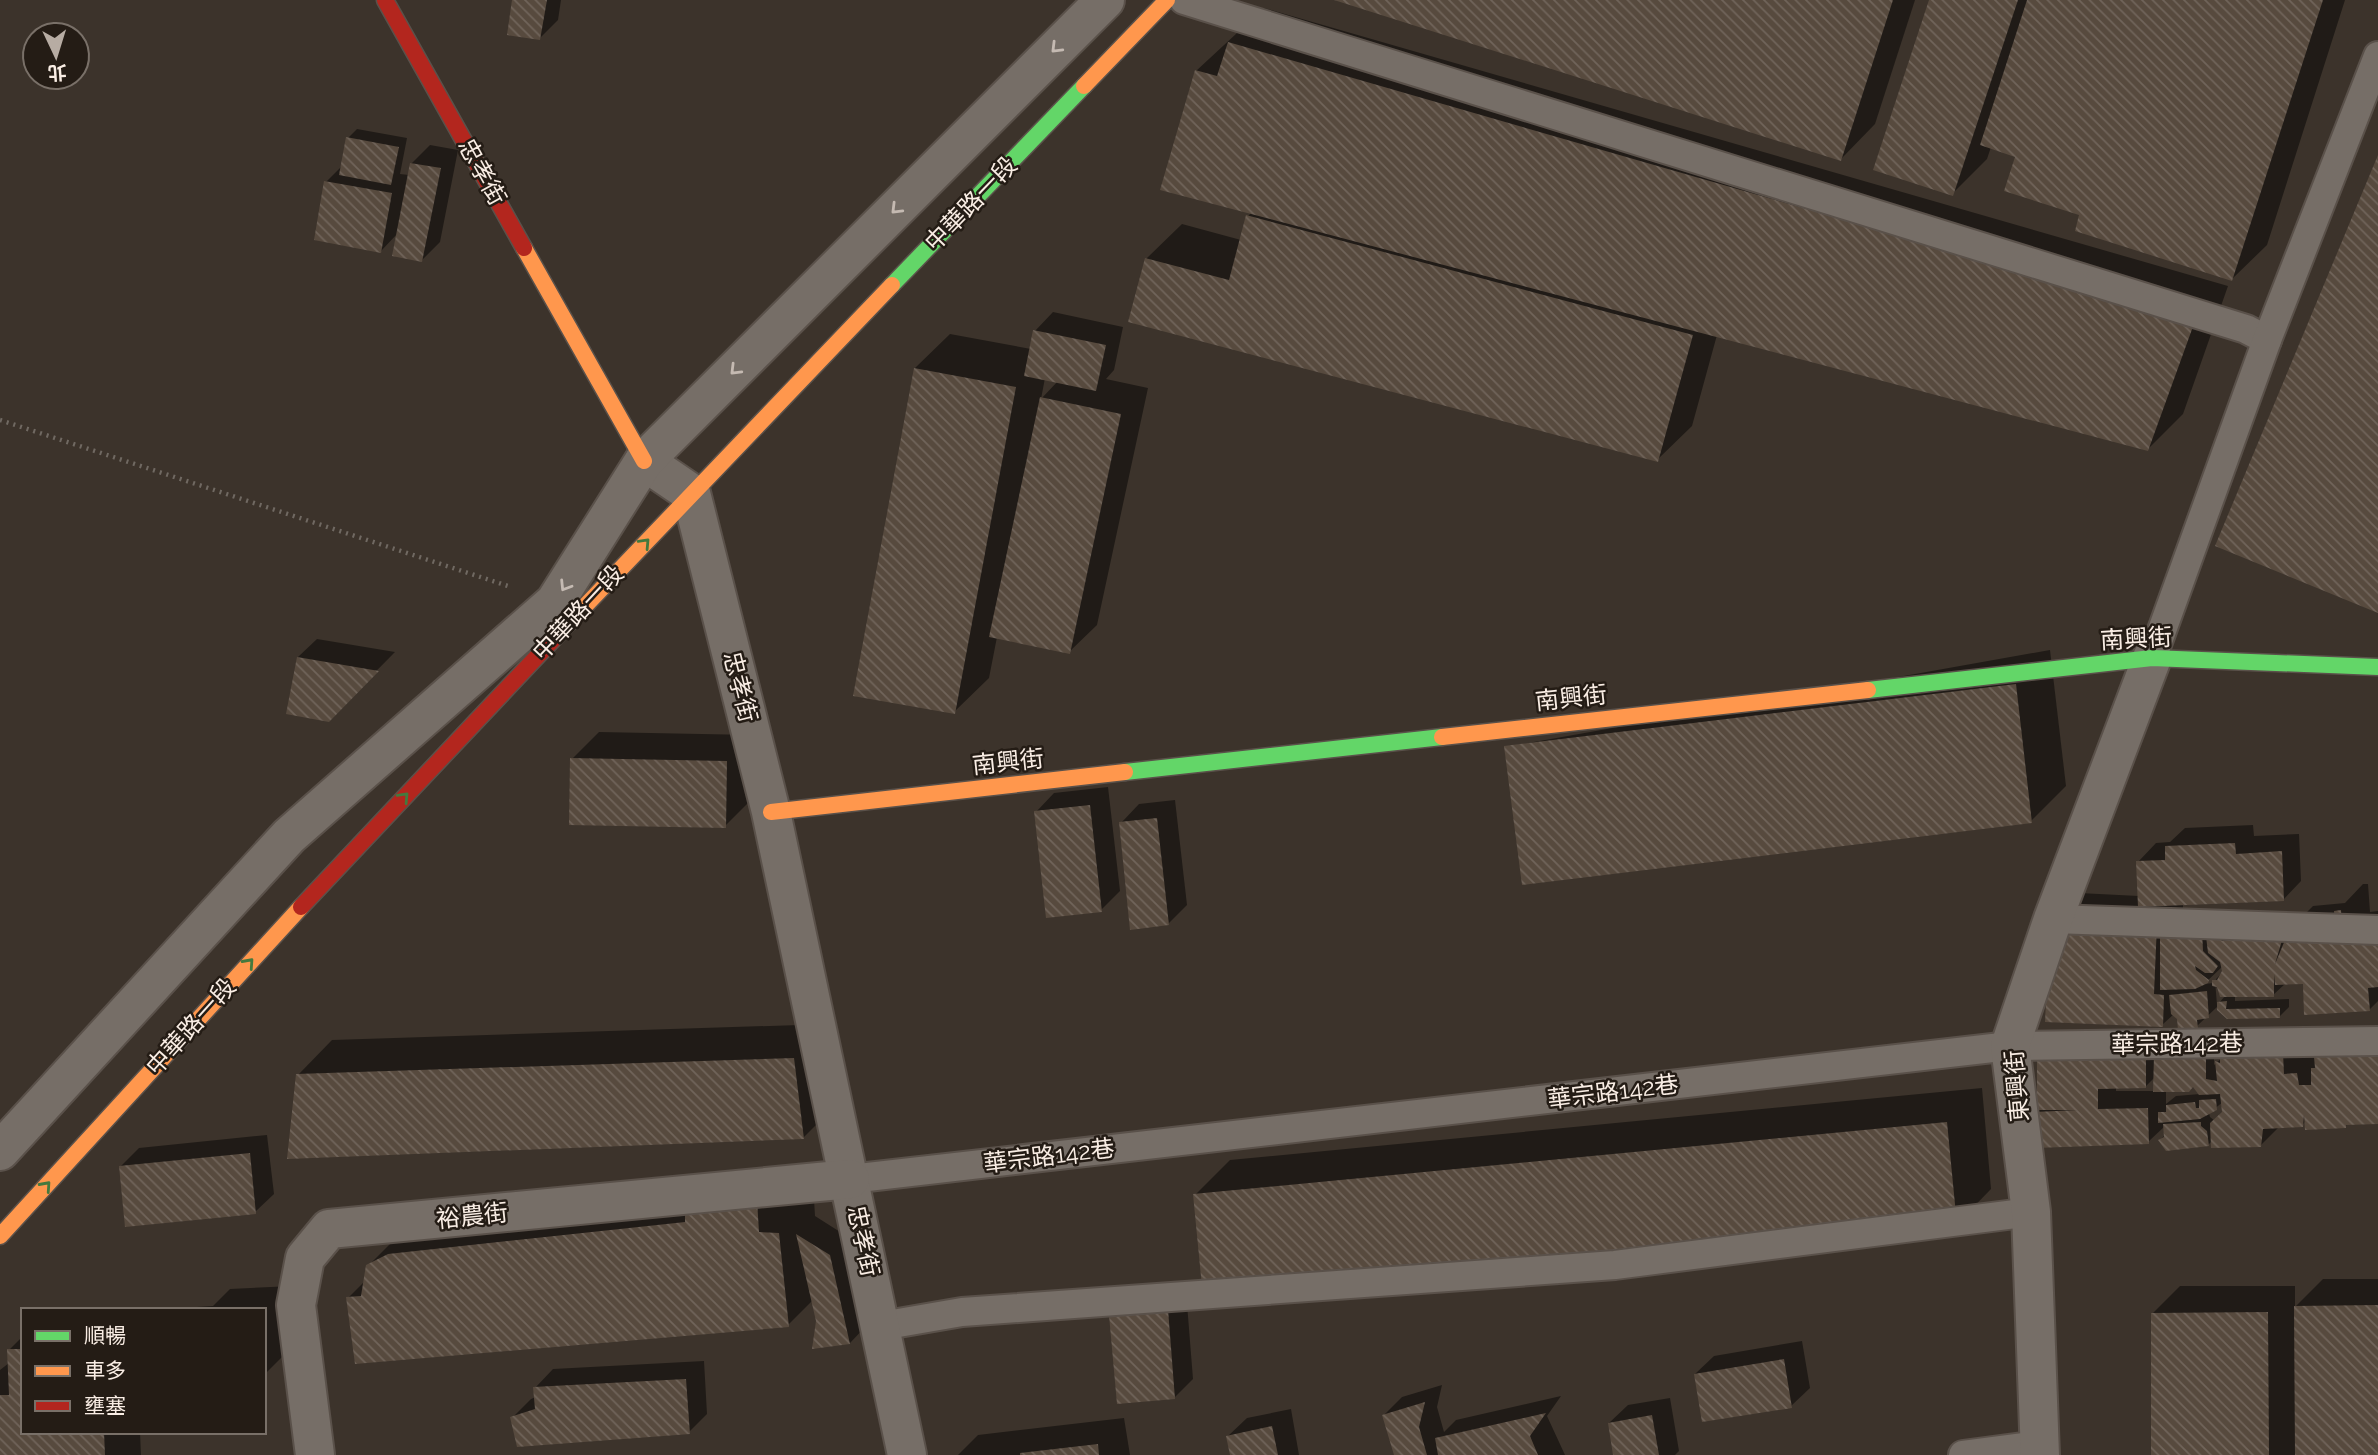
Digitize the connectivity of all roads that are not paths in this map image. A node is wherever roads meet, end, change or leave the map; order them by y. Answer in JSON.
{"nodes":[{"id":1,"x":385,"y":0,"type":"edge"},
{"id":2,"x":1105,"y":0,"type":"edge"},
{"id":3,"x":1167,"y":0,"type":"edge"},
{"id":4,"x":1184,"y":0,"type":"edge"},
{"id":5,"x":2378,"y":56,"type":"edge"},
{"id":6,"x":2267,"y":340,"type":"junction"},
{"id":7,"x":645,"y":461,"type":"junction"},
{"id":8,"x":691,"y":493,"type":"junction"},
{"id":9,"x":2152,"y":657,"type":"junction"},
{"id":10,"x":2378,"y":667,"type":"edge"},
{"id":11,"x":771,"y":812,"type":"junction"},
{"id":12,"x":2053,"y":919,"type":"junction"},
{"id":13,"x":2378,"y":930,"type":"edge"},
{"id":14,"x":2378,"y":1041,"type":"edge"},
{"id":15,"x":2010,"y":1046,"type":"junction"},
{"id":16,"x":0,"y":1151,"type":"edge"},
{"id":17,"x":850,"y":1179,"type":"junction"},
{"id":18,"x":2031,"y":1212,"type":"junction"},
{"id":19,"x":0,"y":1236,"type":"edge"},
{"id":20,"x":881,"y":1326,"type":"junction"},
{"id":21,"x":2039,"y":1450,"type":"edge"},
{"id":22,"x":315,"y":1455,"type":"edge"},
{"id":23,"x":907,"y":1455,"type":"edge"},
{"id":24,"x":1963,"y":1455,"type":"edge"}],
"edges":[{"from":1,"to":7,"type":"street","name":"忠孝街"},
{"from":2,"to":7,"type":"street","name":"中華路一段","one_way":true},
{"from":3,"to":8,"type":"street","name":"中華路一段"},
{"from":4,"to":6,"type":"lane"},
{"from":5,"to":6,"type":"lane"},
{"from":6,"to":9,"type":"lane"},
{"from":7,"to":8,"type":"street","name":"忠孝街"},
{"from":7,"to":16,"type":"street","name":"中華路一段","one_way":true},
{"from":8,"to":11,"type":"street","name":"忠孝街"},
{"from":19,"to":8,"type":"street","name":"中華路一段","one_way":true},
{"from":9,"to":10,"type":"street","name":"南興街"},
{"from":9,"to":11,"type":"street","name":"南興街"},
{"from":9,"to":12,"type":"street","name":"東興街"},
{"from":11,"to":17,"type":"street","name":"忠孝街"},
{"from":12,"to":13,"type":"lane"},
{"from":12,"to":15,"type":"street","name":"東興街"},
{"from":14,"to":15,"type":"lane","name":"華宗路142巷"},
{"from":15,"to":17,"type":"lane","name":"華宗路142巷"},
{"from":15,"to":18,"type":"street","name":"東興街"},
{"from":17,"to":20,"type":"street","name":"忠孝街"},
{"from":17,"to":22,"type":"street","name":"裕農街"},
{"from":18,"to":20,"type":"lane"},
{"from":18,"to":21,"type":"street","name":"東興街"},
{"from":20,"to":23,"type":"street","name":"忠孝街"},
{"from":21,"to":24,"type":"lane"}]}
